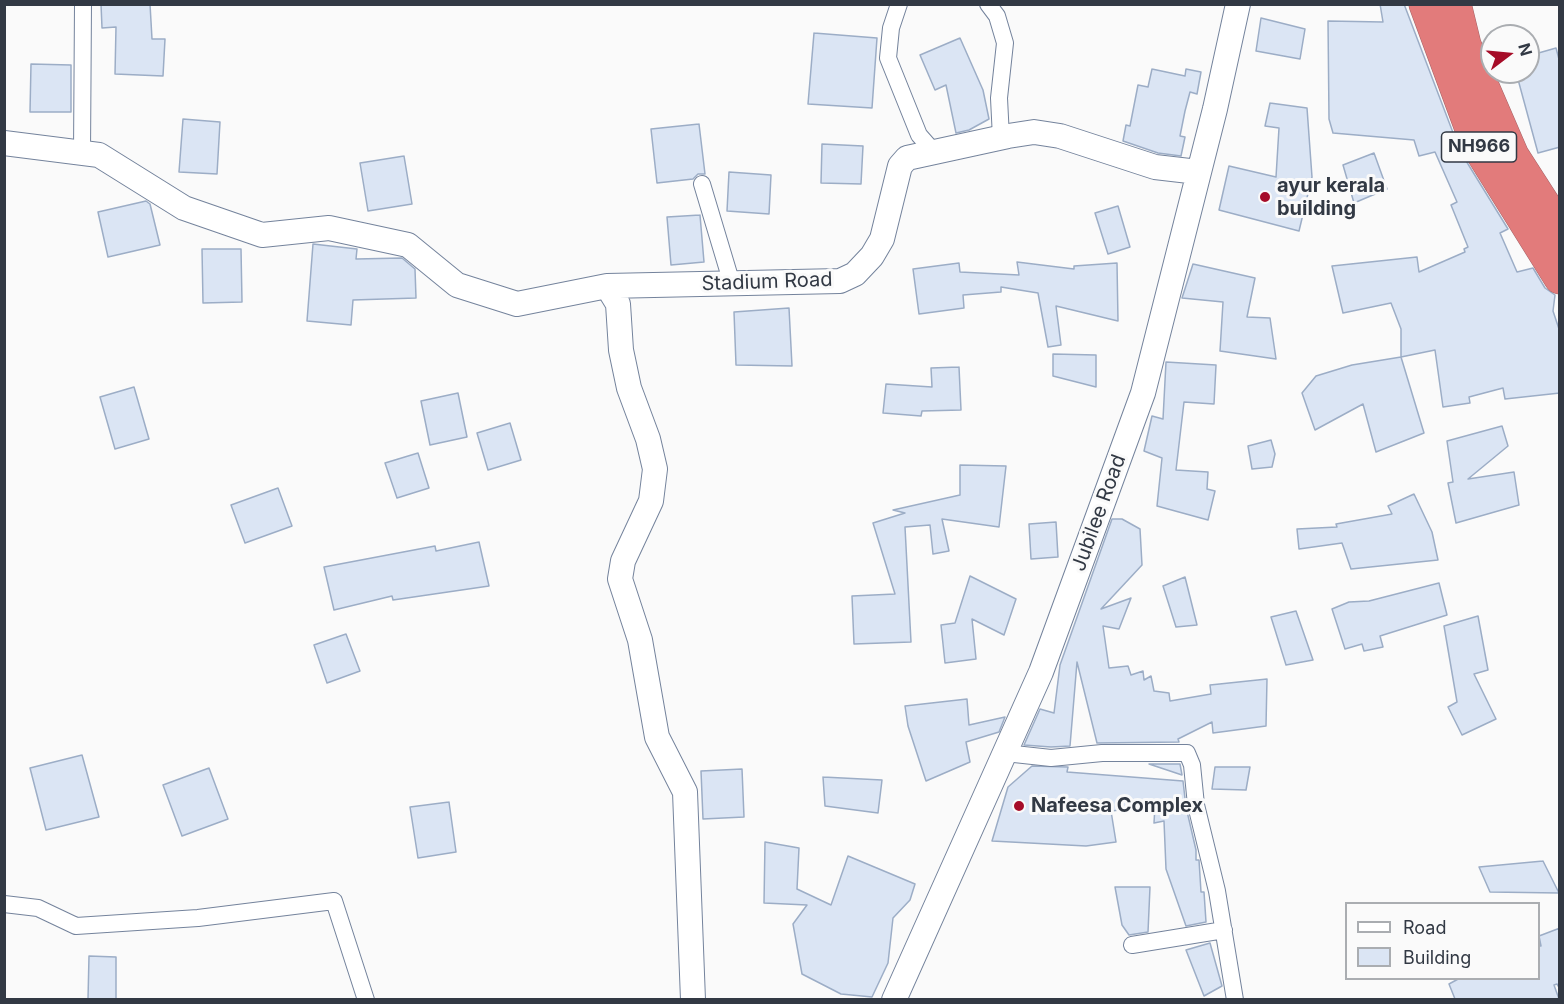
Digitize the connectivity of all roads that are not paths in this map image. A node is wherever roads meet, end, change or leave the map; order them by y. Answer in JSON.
{"nodes":[{"id":1,"x":83,"y":4,"type":"edge"},
{"id":2,"x":899,"y":4,"type":"edge"},
{"id":3,"x":988,"y":4,"type":"edge"},
{"id":4,"x":1238,"y":4,"type":"edge"},
{"id":5,"x":1425,"y":4,"type":"edge"},
{"id":6,"x":1455,"y":4,"type":"edge"},
{"id":7,"x":1001,"y":138,"type":"junction"},
{"id":8,"x":4,"y":143,"type":"edge"},
{"id":9,"x":933,"y":152,"type":"junction"},
{"id":10,"x":82,"y":153,"type":"junction"},
{"id":11,"x":1198,"y":172,"type":"junction"},
{"id":12,"x":702,"y":183,"type":"dead end"},
{"id":13,"x":1560,"y":228,"type":"edge"},
{"id":14,"x":1560,"y":278,"type":"edge"},
{"id":15,"x":732,"y":284,"type":"junction"},
{"id":16,"x":607,"y":286,"type":"junction"},
{"id":17,"x":1005,"y":753,"type":"junction"},
{"id":18,"x":4,"y":904,"type":"edge"},
{"id":19,"x":1224,"y":930,"type":"junction"},
{"id":20,"x":1132,"y":945,"type":"dead end"},
{"id":21,"x":366,"y":999,"type":"edge"},
{"id":22,"x":693,"y":999,"type":"edge"},
{"id":23,"x":894,"y":999,"type":"edge"},
{"id":24,"x":1235,"y":999,"type":"edge"}],
"edges":[{"from":1,"to":10,"type":"street"},
{"from":2,"to":9,"type":"street"},
{"from":3,"to":7,"type":"street"},
{"from":4,"to":11,"type":"street","name":"Jubilee Road"},
{"from":5,"to":14,"type":"highway","number":"NH966"},
{"from":6,"to":13,"type":"highway","number":"NH966"},
{"from":7,"to":9,"type":"street","name":"Stadium Road"},
{"from":7,"to":11,"type":"street","name":"Stadium Road"},
{"from":8,"to":10,"type":"street","name":"Stadium Road"},
{"from":9,"to":15,"type":"street","name":"Stadium Road"},
{"from":10,"to":16,"type":"street","name":"Stadium Road"},
{"from":11,"to":17,"type":"street","name":"Jubilee Road"},
{"from":12,"to":15,"type":"street"},
{"from":15,"to":16,"type":"street","name":"Stadium Road"},
{"from":16,"to":22,"type":"street"},
{"from":17,"to":19,"type":"street"},
{"from":17,"to":23,"type":"street","name":"Jubilee Road"},
{"from":18,"to":21,"type":"street"},
{"from":19,"to":20,"type":"street"},
{"from":19,"to":24,"type":"street"}]}
